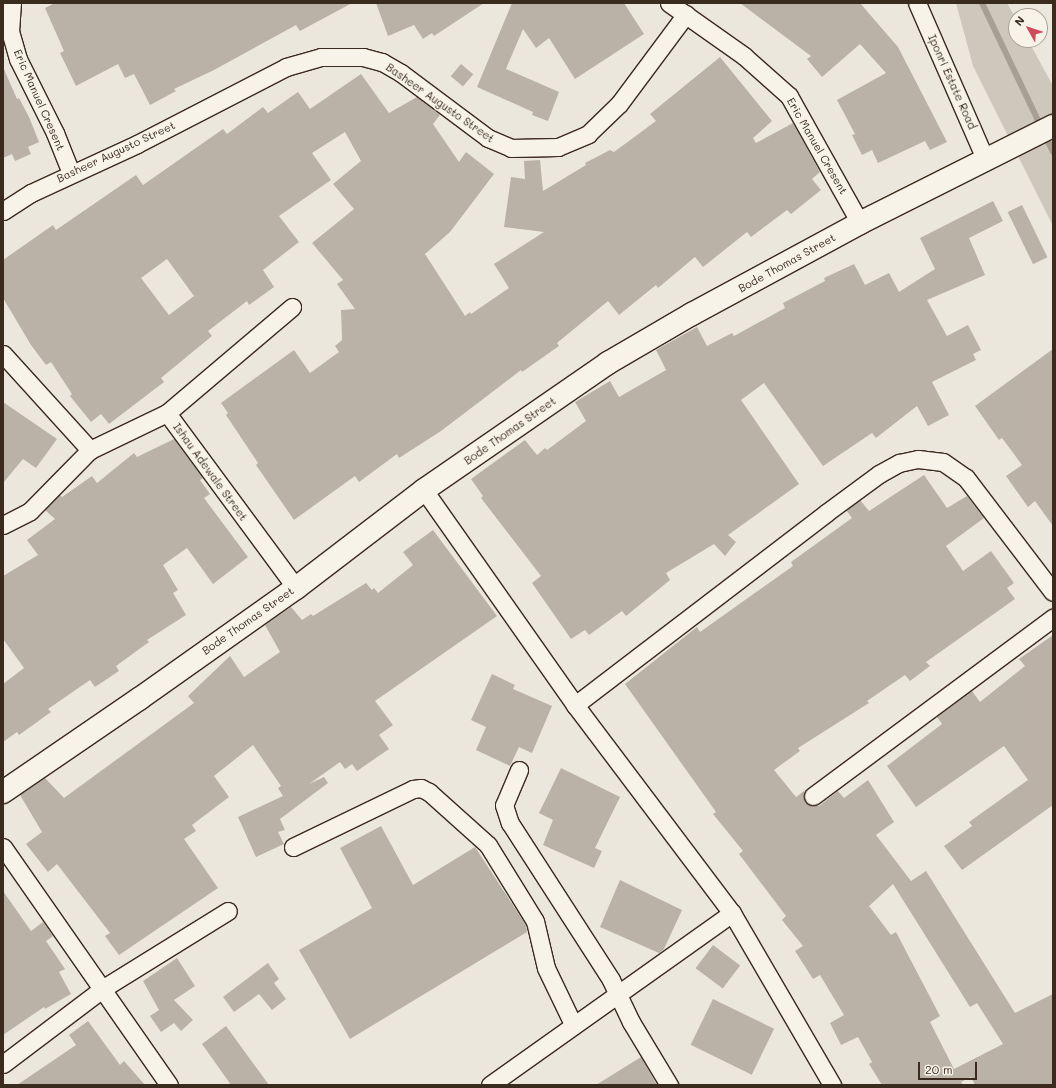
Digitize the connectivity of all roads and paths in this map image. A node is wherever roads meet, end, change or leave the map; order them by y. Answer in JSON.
{"nodes":[{"id":1,"x":12,"y":3,"type":"edge"},
{"id":2,"x":669,"y":3,"type":"edge"},
{"id":3,"x":917,"y":3,"type":"edge"},
{"id":4,"x":686,"y":14,"type":"junction"},
{"id":5,"x":1053,"y":126,"type":"edge"},
{"id":6,"x":986,"y":161,"type":"junction"},
{"id":7,"x":70,"y":173,"type":"junction"},
{"id":8,"x":3,"y":212,"type":"edge"},
{"id":9,"x":860,"y":223,"type":"junction"},
{"id":10,"x":292,"y":307,"type":"dead end"},
{"id":11,"x":3,"y":354,"type":"edge"},
{"id":12,"x":167,"y":413,"type":"junction"},
{"id":13,"x":90,"y":450,"type":"junction"},
{"id":14,"x":424,"y":490,"type":"junction"},
{"id":15,"x":3,"y":526,"type":"edge"},
{"id":16,"x":296,"y":588,"type":"junction"},
{"id":17,"x":1053,"y":592,"type":"edge"},
{"id":18,"x":1053,"y":618,"type":"edge"},
{"id":19,"x":575,"y":705,"type":"junction"},
{"id":20,"x":519,"y":770,"type":"dead end"},
{"id":21,"x":3,"y":792,"type":"edge"},
{"id":22,"x":813,"y":796,"type":"dead end"},
{"id":23,"x":3,"y":847,"type":"edge"},
{"id":24,"x":293,"y":847,"type":"dead end"},
{"id":25,"x":228,"y":911,"type":"dead end"},
{"id":26,"x":732,"y":913,"type":"junction"},
{"id":27,"x":102,"y":989,"type":"junction"},
{"id":28,"x":618,"y":993,"type":"junction"},
{"id":29,"x":573,"y":1024,"type":"junction"},
{"id":30,"x":3,"y":1064,"type":"edge"},
{"id":31,"x":169,"y":1085,"type":"edge"},
{"id":32,"x":490,"y":1085,"type":"edge"},
{"id":33,"x":669,"y":1085,"type":"edge"},
{"id":34,"x":832,"y":1085,"type":"edge"}],
"edges":[{"from":1,"to":7,"type":"street","name":"Eric Manuel Cresent"},
{"from":2,"to":4,"type":"street","name":"Eric Manuel Cresent"},
{"from":3,"to":6,"type":"street","name":"Iponri Estate Road"},
{"from":4,"to":7,"type":"street","name":"Basheer Augusto Street"},
{"from":4,"to":9,"type":"street","name":"Eric Manuel Cresent"},
{"from":5,"to":6,"type":"main road","name":"Bode Thomas Street"},
{"from":6,"to":9,"type":"main road","name":"Bode Thomas Street"},
{"from":7,"to":8,"type":"street","name":"Basheer Augusto Street"},
{"from":9,"to":14,"type":"main road","name":"Bode Thomas Street"},
{"from":10,"to":12,"type":"street"},
{"from":11,"to":13,"type":"street"},
{"from":12,"to":13,"type":"street","name":"Ishau Adewale Street"},
{"from":12,"to":16,"type":"street","name":"Ishau Adewale Street"},
{"from":13,"to":15,"type":"street","name":"Ishau Adewale Street"},
{"from":14,"to":16,"type":"main road","name":"Bode Thomas Street"},
{"from":14,"to":19,"type":"street"},
{"from":16,"to":21,"type":"main road","name":"Bode Thomas Street"},
{"from":17,"to":19,"type":"street"},
{"from":18,"to":22,"type":"street"},
{"from":19,"to":26,"type":"street"},
{"from":20,"to":28,"type":"street"},
{"from":23,"to":27,"type":"street"},
{"from":24,"to":29,"type":"street"},
{"from":25,"to":27,"type":"street"},
{"from":26,"to":28,"type":"street"},
{"from":26,"to":34,"type":"street"},
{"from":27,"to":30,"type":"street"},
{"from":27,"to":31,"type":"street"},
{"from":28,"to":29,"type":"street"},
{"from":28,"to":33,"type":"street"},
{"from":29,"to":32,"type":"street"}]}
